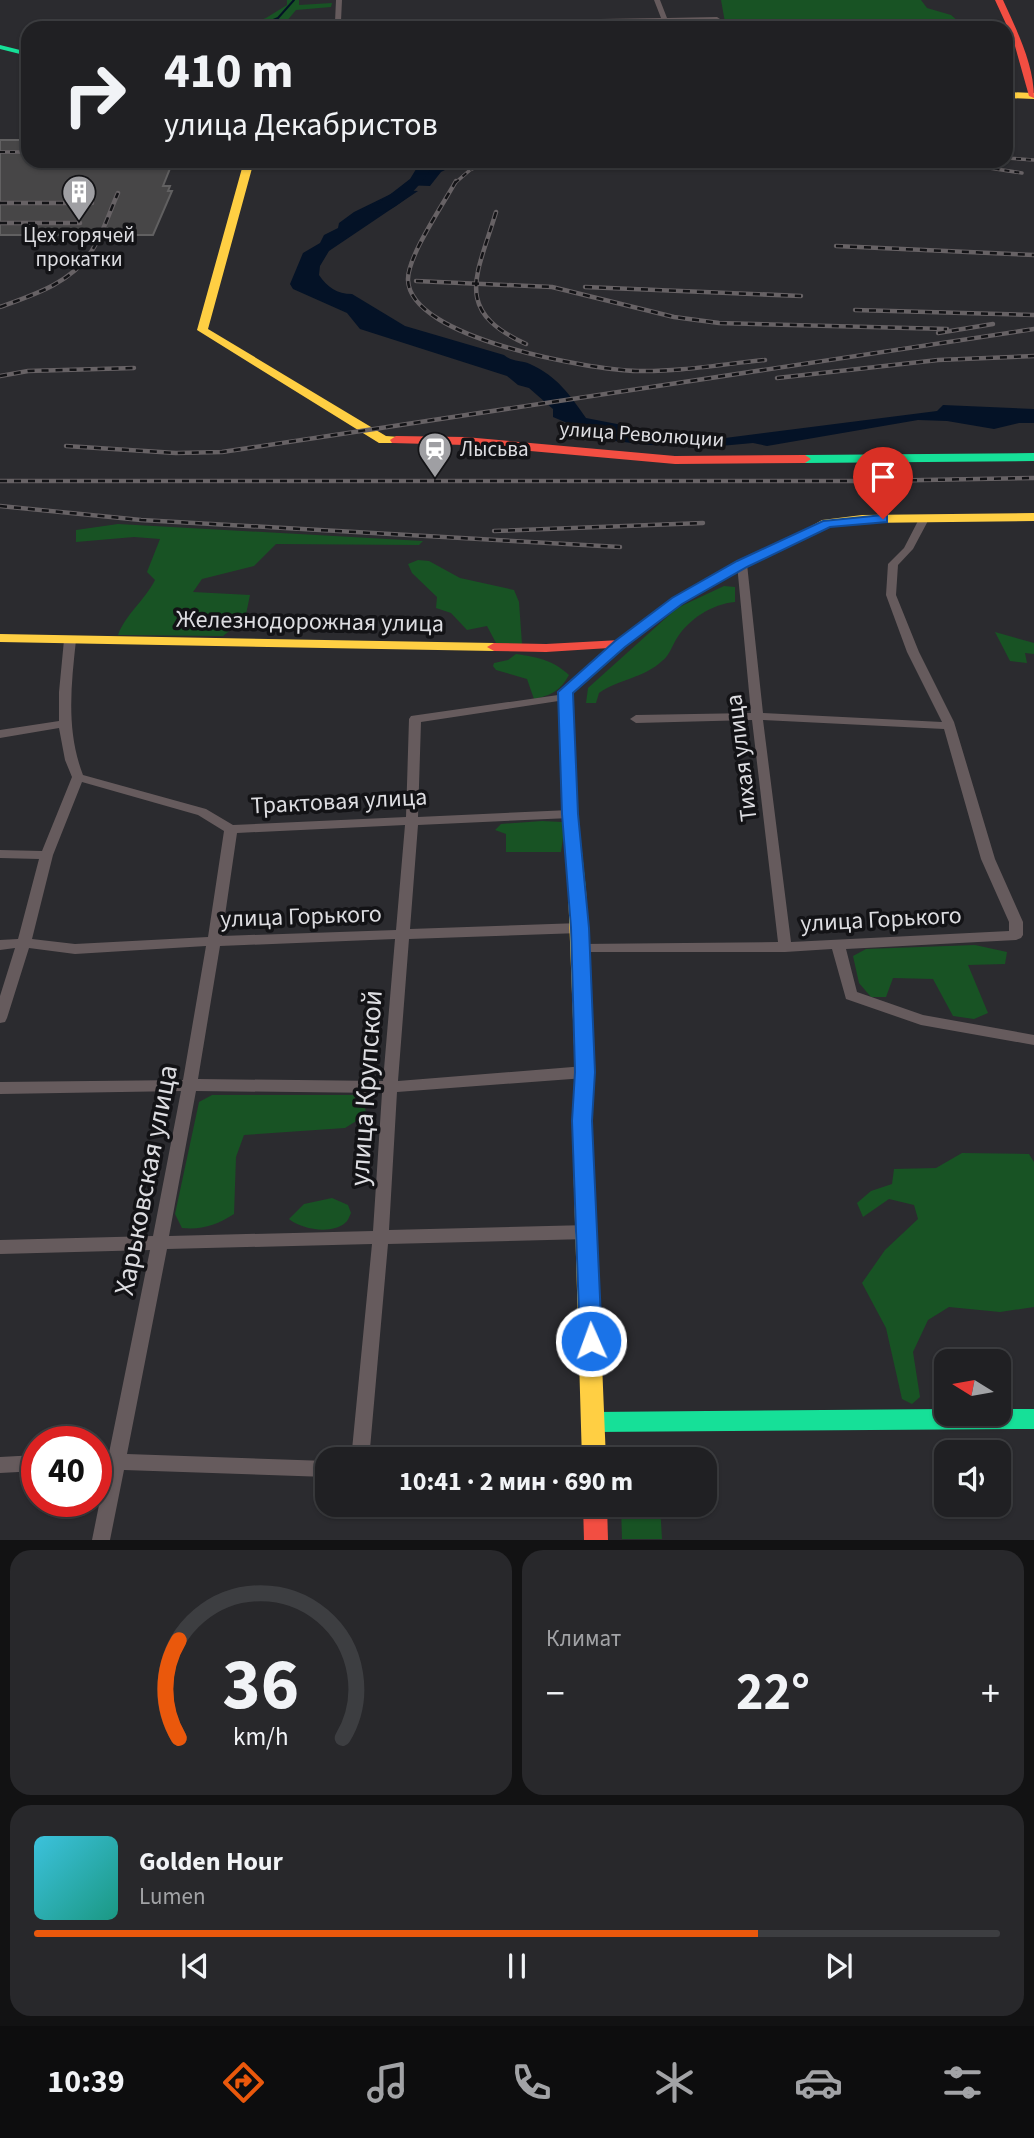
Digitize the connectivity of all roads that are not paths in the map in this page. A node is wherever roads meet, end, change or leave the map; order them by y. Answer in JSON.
{"nodes":[{"id":1,"x":339,"y":0,"type":"edge"},
{"id":2,"x":657,"y":0,"type":"edge"},
{"id":3,"x":999,"y":0,"type":"edge"},
{"id":4,"x":663,"y":18,"type":"junction"},
{"id":5,"x":717,"y":19,"type":"dead end"},
{"id":6,"x":338,"y":21,"type":"edge"},
{"id":7,"x":624,"y":21,"type":"edge"},
{"id":8,"x":664,"y":21,"type":"edge"},
{"id":9,"x":1009,"y":21,"type":"edge"},
{"id":10,"x":1013,"y":30,"type":"edge"},
{"id":11,"x":1017,"y":39,"type":"junction"},
{"id":12,"x":1034,"y":40,"type":"edge"},
{"id":13,"x":0,"y":47,"type":"edge"},
{"id":14,"x":21,"y":52,"type":"edge"},
{"id":15,"x":1029,"y":64,"type":"edge"},
{"id":16,"x":1013,"y":95,"type":"edge"},
{"id":17,"x":1033,"y":96,"type":"edge"},
{"id":18,"x":247,"y":168,"type":"edge"},
{"id":19,"x":1034,"y":457,"type":"edge"},
{"id":20,"x":1034,"y":517,"type":"edge"},
{"id":21,"x":924,"y":519,"type":"junction"},
{"id":22,"x":742,"y":564,"type":"junction"},
{"id":23,"x":0,"y":638,"type":"edge"},
{"id":24,"x":70,"y":640,"type":"junction"},
{"id":25,"x":620,"y":644,"type":"junction"},
{"id":26,"x":565,"y":697,"type":"junction"},
{"id":27,"x":757,"y":716,"type":"junction"},
{"id":28,"x":636,"y":719,"type":"dead end"},
{"id":29,"x":64,"y":724,"type":"junction"},
{"id":30,"x":949,"y":726,"type":"junction"},
{"id":31,"x":0,"y":734,"type":"edge"},
{"id":32,"x":78,"y":777,"type":"junction"},
{"id":33,"x":570,"y":814,"type":"junction"},
{"id":34,"x":412,"y":821,"type":"junction"},
{"id":35,"x":231,"y":829,"type":"junction"},
{"id":36,"x":0,"y":854,"type":"edge"},
{"id":37,"x":47,"y":855,"type":"junction"},
{"id":38,"x":580,"y":928,"type":"junction"},
{"id":39,"x":402,"y":936,"type":"junction"},
{"id":40,"x":216,"y":941,"type":"junction"},
{"id":41,"x":24,"y":943,"type":"junction"},
{"id":42,"x":838,"y":944,"type":"junction"},
{"id":43,"x":0,"y":945,"type":"edge"},
{"id":44,"x":785,"y":947,"type":"junction"},
{"id":45,"x":580,"y":949,"type":"junction"},
{"id":46,"x":0,"y":1018,"type":"edge"},
{"id":47,"x":1034,"y":1040,"type":"edge"},
{"id":48,"x":585,"y":1072,"type":"junction"},
{"id":49,"x":190,"y":1085,"type":"junction"},
{"id":50,"x":390,"y":1087,"type":"junction"},
{"id":51,"x":0,"y":1088,"type":"edge"},
{"id":52,"x":588,"y":1232,"type":"junction"},
{"id":53,"x":381,"y":1237,"type":"junction"},
{"id":54,"x":161,"y":1243,"type":"junction"},
{"id":55,"x":0,"y":1247,"type":"edge"},
{"id":56,"x":1034,"y":1419,"type":"edge"},
{"id":57,"x":594,"y":1422,"type":"junction"},
{"id":58,"x":361,"y":1447,"type":"edge"},
{"id":59,"x":594,"y":1447,"type":"edge"},
{"id":60,"x":112,"y":1460,"type":"edge"},
{"id":61,"x":116,"y":1460,"type":"junction"},
{"id":62,"x":21,"y":1464,"type":"edge"},
{"id":63,"x":0,"y":1465,"type":"edge"},
{"id":64,"x":315,"y":1468,"type":"edge"},
{"id":65,"x":596,"y":1517,"type":"edge"},
{"id":66,"x":101,"y":1539,"type":"edge"},
{"id":67,"x":597,"y":1539,"type":"edge"}],
"edges":[{"from":1,"to":6,"type":"street"},
{"from":2,"to":4,"type":"street"},
{"from":3,"to":9,"type":"street"},
{"from":4,"to":5,"type":"street"},
{"from":4,"to":7,"type":"street"},
{"from":4,"to":8,"type":"street"},
{"from":10,"to":11,"type":"street"},
{"from":11,"to":12,"type":"street"},
{"from":11,"to":15,"type":"street"},
{"from":13,"to":14,"type":"street"},
{"from":15,"to":17,"type":"street"},
{"from":16,"to":17,"type":"street"},
{"from":18,"to":19,"type":"street","name":"улица Революции"},
{"from":20,"to":21,"type":"street"},
{"from":21,"to":22,"type":"street"},
{"from":21,"to":30,"type":"street"},
{"from":22,"to":25,"type":"street"},
{"from":22,"to":27,"type":"street","name":"Тихая улица"},
{"from":23,"to":24,"type":"street","name":"Железнодорожная улица"},
{"from":24,"to":25,"type":"street","name":"Железнодорожная улица"},
{"from":24,"to":29,"type":"street"},
{"from":25,"to":26,"type":"street"},
{"from":26,"to":33,"type":"street"},
{"from":26,"to":34,"type":"street","name":"улица Крупской"},
{"from":27,"to":28,"type":"street"},
{"from":27,"to":30,"type":"street"},
{"from":27,"to":44,"type":"street","name":"Тихая улица"},
{"from":29,"to":31,"type":"street"},
{"from":29,"to":32,"type":"street"},
{"from":30,"to":42,"type":"street","name":"улица Горького"},
{"from":32,"to":35,"type":"street","name":"Трактовая улица"},
{"from":32,"to":37,"type":"street"},
{"from":33,"to":34,"type":"street","name":"Трактовая улица"},
{"from":33,"to":38,"type":"street"},
{"from":34,"to":35,"type":"street","name":"Трактовая улица"},
{"from":34,"to":39,"type":"street","name":"улица Крупской"},
{"from":35,"to":40,"type":"street","name":"Харьковская улица"},
{"from":36,"to":37,"type":"street"},
{"from":37,"to":41,"type":"street"},
{"from":38,"to":39,"type":"street","name":"улица Горького"},
{"from":38,"to":45,"type":"street"},
{"from":39,"to":40,"type":"street","name":"улица Горького"},
{"from":39,"to":50,"type":"street","name":"улица Крупской"},
{"from":40,"to":41,"type":"street","name":"улица Горького"},
{"from":40,"to":49,"type":"street","name":"Харьковская улица"},
{"from":41,"to":43,"type":"street","name":"улица Горького"},
{"from":41,"to":46,"type":"street"},
{"from":42,"to":44,"type":"street","name":"улица Горького"},
{"from":42,"to":47,"type":"street"},
{"from":44,"to":45,"type":"street","name":"улица Горького"},
{"from":45,"to":48,"type":"street"},
{"from":48,"to":50,"type":"street"},
{"from":48,"to":52,"type":"street"},
{"from":49,"to":50,"type":"street"},
{"from":49,"to":51,"type":"street"},
{"from":49,"to":54,"type":"street","name":"Харьковская улица"},
{"from":50,"to":53,"type":"street","name":"улица Крупской"},
{"from":52,"to":53,"type":"street"},
{"from":52,"to":57,"type":"street"},
{"from":53,"to":54,"type":"street"},
{"from":53,"to":58,"type":"street","name":"улица Крупской"},
{"from":54,"to":55,"type":"street"},
{"from":54,"to":61,"type":"street","name":"Харьковская улица"},
{"from":56,"to":57,"type":"street"},
{"from":57,"to":59,"type":"street"},
{"from":60,"to":61,"type":"street"},
{"from":61,"to":64,"type":"street"},
{"from":61,"to":66,"type":"street","name":"Харьковская улица"},
{"from":62,"to":63,"type":"street"},
{"from":65,"to":67,"type":"street"}]}
